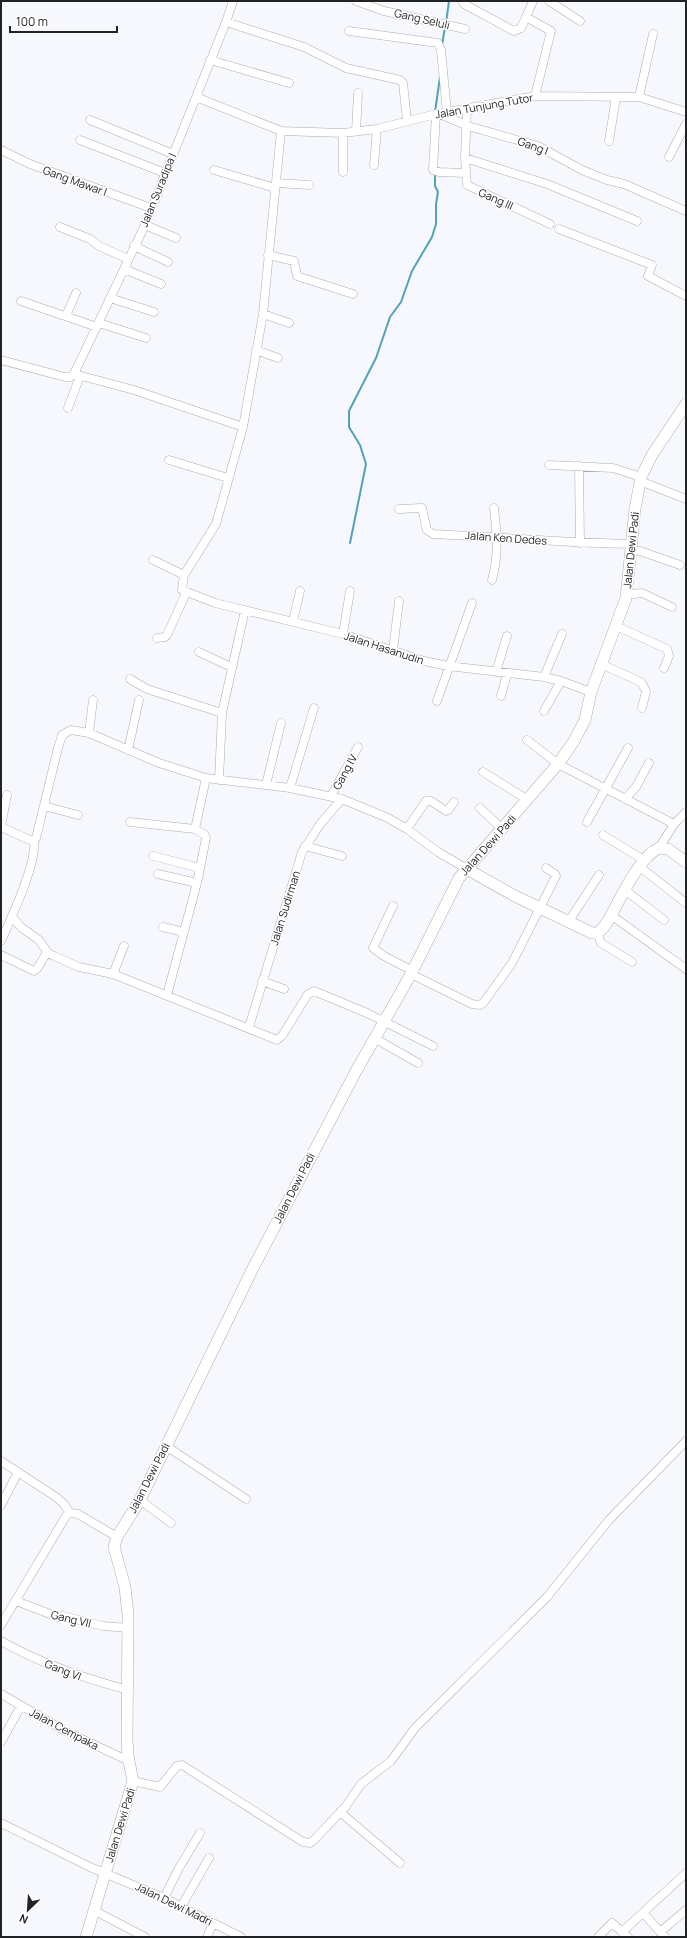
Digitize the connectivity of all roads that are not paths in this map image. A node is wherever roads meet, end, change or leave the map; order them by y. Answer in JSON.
{"nodes":[{"id":1,"x":233,"y":1,"type":"edge"},
{"id":2,"x":356,"y":1,"type":"edge"},
{"id":3,"x":462,"y":1,"type":"edge"},
{"id":4,"x":533,"y":1,"type":"edge"},
{"id":5,"x":549,"y":1,"type":"edge"},
{"id":6,"x":526,"y":17,"type":"junction"},
{"id":7,"x":580,"y":21,"type":"dead end"},
{"id":8,"x":226,"y":22,"type":"junction"},
{"id":9,"x":465,"y":30,"type":"dead end"},
{"id":10,"x":349,"y":31,"type":"dead end"},
{"id":11,"x":653,"y":34,"type":"dead end"},
{"id":12,"x":210,"y":60,"type":"junction"},
{"id":13,"x":289,"y":83,"type":"dead end"},
{"id":14,"x":358,"y":93,"type":"dead end"},
{"id":15,"x":535,"y":96,"type":"junction"},
{"id":16,"x":196,"y":97,"type":"junction"},
{"id":17,"x":616,"y":97,"type":"junction"},
{"id":18,"x":639,"y":98,"type":"junction"},
{"id":19,"x":467,"y":110,"type":"junction"},
{"id":20,"x":686,"y":112,"type":"edge"},
{"id":21,"x":441,"y":114,"type":"junction"},
{"id":22,"x":90,"y":120,"type":"dead end"},
{"id":23,"x":407,"y":121,"type":"junction"},
{"id":24,"x":686,"y":124,"type":"edge"},
{"id":25,"x":468,"y":126,"type":"junction"},
{"id":26,"x":377,"y":128,"type":"junction"},
{"id":27,"x":281,"y":131,"type":"junction"},
{"id":28,"x":356,"y":131,"type":"junction"},
{"id":29,"x":343,"y":133,"type":"junction"},
{"id":30,"x":80,"y":140,"type":"dead end"},
{"id":31,"x":609,"y":141,"type":"dead end"},
{"id":32,"x":2,"y":150,"type":"edge"},
{"id":33,"x":173,"y":154,"type":"junction"},
{"id":34,"x":669,"y":157,"type":"dead end"},
{"id":35,"x":465,"y":158,"type":"junction"},
{"id":36,"x":374,"y":164,"type":"dead end"},
{"id":37,"x":214,"y":170,"type":"dead end"},
{"id":38,"x":343,"y":172,"type":"dead end"},
{"id":39,"x":165,"y":173,"type":"junction"},
{"id":40,"x":465,"y":173,"type":"junction"},
{"id":41,"x":276,"y":186,"type":"junction"},
{"id":42,"x":309,"y":186,"type":"dead end"},
{"id":43,"x":151,"y":208,"type":"junction"},
{"id":44,"x":686,"y":211,"type":"edge"},
{"id":45,"x":637,"y":220,"type":"dead end"},
{"id":46,"x":550,"y":224,"type":"dead end"},
{"id":47,"x":144,"y":225,"type":"junction"},
{"id":48,"x":60,"y":227,"type":"dead end"},
{"id":49,"x":559,"y":229,"type":"dead end"},
{"id":50,"x":176,"y":238,"type":"dead end"},
{"id":51,"x":134,"y":246,"type":"junction"},
{"id":52,"x":268,"y":255,"type":"junction"},
{"id":53,"x":128,"y":259,"type":"junction"},
{"id":54,"x":168,"y":262,"type":"dead end"},
{"id":55,"x":124,"y":268,"type":"junction"},
{"id":56,"x":161,"y":284,"type":"dead end"},
{"id":57,"x":76,"y":293,"type":"dead end"},
{"id":58,"x":353,"y":294,"type":"dead end"},
{"id":59,"x":686,"y":296,"type":"edge"},
{"id":60,"x":110,"y":298,"type":"junction"},
{"id":61,"x":21,"y":301,"type":"dead end"},
{"id":62,"x":154,"y":312,"type":"dead end"},
{"id":63,"x":263,"y":314,"type":"junction"},
{"id":64,"x":66,"y":316,"type":"junction"},
{"id":65,"x":289,"y":323,"type":"dead end"},
{"id":66,"x":98,"y":325,"type":"junction"},
{"id":67,"x":146,"y":338,"type":"dead end"},
{"id":68,"x":256,"y":350,"type":"junction"},
{"id":69,"x":278,"y":358,"type":"dead end"},
{"id":70,"x":1,"y":360,"type":"edge"},
{"id":71,"x":77,"y":375,"type":"junction"},
{"id":72,"x":686,"y":404,"type":"edge"},
{"id":73,"x":68,"y":408,"type":"dead end"},
{"id":74,"x":243,"y":427,"type":"junction"},
{"id":75,"x":169,"y":460,"type":"dead end"},
{"id":76,"x":549,"y":465,"type":"dead end"},
{"id":77,"x":579,"y":466,"type":"junction"},
{"id":78,"x":228,"y":478,"type":"junction"},
{"id":79,"x":640,"y":479,"type":"junction"},
{"id":80,"x":686,"y":499,"type":"edge"},
{"id":81,"x":494,"y":508,"type":"dead end"},
{"id":82,"x":400,"y":509,"type":"dead end"},
{"id":83,"x":498,"y":536,"type":"junction"},
{"id":84,"x":580,"y":543,"type":"junction"},
{"id":85,"x":632,"y":547,"type":"junction"},
{"id":86,"x":152,"y":560,"type":"dead end"},
{"id":87,"x":680,"y":565,"type":"dead end"},
{"id":88,"x":184,"y":575,"type":"junction"},
{"id":89,"x":492,"y":580,"type":"dead end"},
{"id":90,"x":184,"y":590,"type":"junction"},
{"id":91,"x":300,"y":591,"type":"dead end"},
{"id":92,"x":350,"y":592,"type":"dead end"},
{"id":93,"x":627,"y":592,"type":"junction"},
{"id":94,"x":399,"y":601,"type":"dead end"},
{"id":95,"x":472,"y":603,"type":"dead end"},
{"id":96,"x":672,"y":607,"type":"dead end"},
{"id":97,"x":245,"y":610,"type":"junction"},
{"id":98,"x":293,"y":621,"type":"junction"},
{"id":99,"x":616,"y":626,"type":"junction"},
{"id":100,"x":343,"y":634,"type":"junction"},
{"id":101,"x":562,"y":634,"type":"dead end"},
{"id":102,"x":507,"y":636,"type":"dead end"},
{"id":103,"x":157,"y":638,"type":"dead end"},
{"id":104,"x":393,"y":650,"type":"junction"},
{"id":105,"x":199,"y":652,"type":"dead end"},
{"id":106,"x":601,"y":664,"type":"junction"},
{"id":107,"x":448,"y":666,"type":"junction"},
{"id":108,"x":231,"y":667,"type":"junction"},
{"id":109,"x":664,"y":668,"type":"dead end"},
{"id":110,"x":496,"y":672,"type":"junction"},
{"id":111,"x":507,"y":674,"type":"junction"},
{"id":112,"x":544,"y":677,"type":"junction"},
{"id":113,"x":130,"y":679,"type":"dead end"},
{"id":114,"x":561,"y":681,"type":"junction"},
{"id":115,"x":591,"y":692,"type":"junction"},
{"id":116,"x":502,"y":696,"type":"dead end"},
{"id":117,"x":93,"y":700,"type":"dead end"},
{"id":118,"x":139,"y":700,"type":"dead end"},
{"id":119,"x":437,"y":701,"type":"dead end"},
{"id":120,"x":314,"y":708,"type":"dead end"},
{"id":121,"x":642,"y":708,"type":"dead end"},
{"id":122,"x":544,"y":711,"type":"dead end"},
{"id":123,"x":222,"y":713,"type":"junction"},
{"id":124,"x":281,"y":723,"type":"dead end"},
{"id":125,"x":89,"y":733,"type":"junction"},
{"id":126,"x":527,"y":740,"type":"dead end"},
{"id":127,"x":358,"y":747,"type":"dead end"},
{"id":128,"x":628,"y":748,"type":"dead end"},
{"id":129,"x":128,"y":750,"type":"junction"},
{"id":130,"x":649,"y":762,"type":"dead end"},
{"id":131,"x":558,"y":764,"type":"junction"},
{"id":132,"x":483,"y":772,"type":"dead end"},
{"id":133,"x":206,"y":778,"type":"junction"},
{"id":134,"x":219,"y":780,"type":"junction"},
{"id":135,"x":266,"y":785,"type":"junction"},
{"id":136,"x":290,"y":788,"type":"junction"},
{"id":137,"x":605,"y":790,"type":"junction"},
{"id":138,"x":7,"y":795,"type":"dead end"},
{"id":139,"x":331,"y":796,"type":"junction"},
{"id":140,"x":342,"y":798,"type":"junction"},
{"id":141,"x":625,"y":799,"type":"junction"},
{"id":142,"x":528,"y":800,"type":"junction"},
{"id":143,"x":454,"y":802,"type":"dead end"},
{"id":144,"x":44,"y":806,"type":"junction"},
{"id":145,"x":480,"y":808,"type":"dead end"},
{"id":146,"x":686,"y":812,"type":"edge"},
{"id":147,"x":78,"y":815,"type":"dead end"},
{"id":148,"x":130,"y":822,"type":"dead end"},
{"id":149,"x":587,"y":822,"type":"dead end"},
{"id":150,"x":674,"y":824,"type":"junction"},
{"id":151,"x":1,"y":826,"type":"edge"},
{"id":152,"x":195,"y":828,"type":"junction"},
{"id":153,"x":406,"y":829,"type":"junction"},
{"id":154,"x":502,"y":829,"type":"junction"},
{"id":155,"x":603,"y":836,"type":"dead end"},
{"id":156,"x":34,"y":840,"type":"junction"},
{"id":157,"x":305,"y":846,"type":"junction"},
{"id":158,"x":659,"y":848,"type":"junction"},
{"id":159,"x":153,"y":856,"type":"dead end"},
{"id":160,"x":342,"y":856,"type":"dead end"},
{"id":161,"x":686,"y":862,"type":"edge"},
{"id":162,"x":642,"y":864,"type":"junction"},
{"id":163,"x":200,"y":868,"type":"junction"},
{"id":164,"x":546,"y":868,"type":"dead end"},
{"id":165,"x":467,"y":869,"type":"junction"},
{"id":166,"x":158,"y":874,"type":"dead end"},
{"id":167,"x":599,"y":875,"type":"dead end"},
{"id":168,"x":197,"y":883,"type":"junction"},
{"id":169,"x":625,"y":890,"type":"junction"},
{"id":170,"x":686,"y":903,"type":"edge"},
{"id":171,"x":393,"y":906,"type":"dead end"},
{"id":172,"x":541,"y":907,"type":"junction"},
{"id":173,"x":611,"y":915,"type":"junction"},
{"id":174,"x":12,"y":917,"type":"junction"},
{"id":175,"x":664,"y":920,"type":"dead end"},
{"id":176,"x":569,"y":921,"type":"junction"},
{"id":177,"x":163,"y":927,"type":"dead end"},
{"id":178,"x":184,"y":932,"type":"junction"},
{"id":179,"x":597,"y":933,"type":"junction"},
{"id":180,"x":1,"y":940,"type":"edge"},
{"id":181,"x":124,"y":946,"type":"dead end"},
{"id":182,"x":47,"y":952,"type":"junction"},
{"id":183,"x":1,"y":955,"type":"edge"},
{"id":184,"x":632,"y":962,"type":"dead end"},
{"id":185,"x":686,"y":969,"type":"edge"},
{"id":186,"x":412,"y":972,"type":"junction"},
{"id":187,"x":113,"y":974,"type":"junction"},
{"id":188,"x":262,"y":980,"type":"junction"},
{"id":189,"x":284,"y":989,"type":"dead end"},
{"id":190,"x":168,"y":995,"type":"junction"},
{"id":191,"x":385,"y":1022,"type":"junction"},
{"id":192,"x":249,"y":1027,"type":"junction"},
{"id":193,"x":376,"y":1039,"type":"junction"},
{"id":194,"x":433,"y":1046,"type":"dead end"},
{"id":195,"x":418,"y":1063,"type":"dead end"},
{"id":196,"x":686,"y":1441,"type":"edge"},
{"id":197,"x":166,"y":1446,"type":"junction"},
{"id":198,"x":1,"y":1461,"type":"edge"},
{"id":199,"x":18,"y":1472,"type":"junction"},
{"id":200,"x":246,"y":1498,"type":"dead end"},
{"id":201,"x":140,"y":1500,"type":"junction"},
{"id":202,"x":1,"y":1505,"type":"edge"},
{"id":203,"x":70,"y":1513,"type":"junction"},
{"id":204,"x":171,"y":1523,"type":"dead end"},
{"id":205,"x":117,"y":1537,"type":"junction"},
{"id":206,"x":16,"y":1601,"type":"junction"},
{"id":207,"x":1,"y":1625,"type":"edge"},
{"id":208,"x":128,"y":1628,"type":"junction"},
{"id":209,"x":1,"y":1641,"type":"edge"},
{"id":210,"x":128,"y":1690,"type":"junction"},
{"id":211,"x":1,"y":1694,"type":"edge"},
{"id":212,"x":21,"y":1706,"type":"junction"},
{"id":213,"x":1,"y":1742,"type":"edge"},
{"id":214,"x":129,"y":1761,"type":"junction"},
{"id":215,"x":133,"y":1782,"type":"junction"},
{"id":216,"x":340,"y":1812,"type":"junction"},
{"id":217,"x":1,"y":1823,"type":"edge"},
{"id":218,"x":200,"y":1833,"type":"dead end"},
{"id":219,"x":209,"y":1858,"type":"dead end"},
{"id":220,"x":400,"y":1863,"type":"dead end"},
{"id":221,"x":106,"y":1873,"type":"junction"},
{"id":222,"x":686,"y":1873,"type":"edge"},
{"id":223,"x":164,"y":1898,"type":"junction"},
{"id":224,"x":181,"y":1907,"type":"junction"},
{"id":225,"x":686,"y":1910,"type":"edge"},
{"id":226,"x":95,"y":1911,"type":"junction"},
{"id":227,"x":643,"y":1913,"type":"junction"},
{"id":228,"x":213,"y":1923,"type":"junction"},
{"id":229,"x":625,"y":1935,"type":"edge"},
{"id":230,"x":662,"y":1935,"type":"edge"},
{"id":231,"x":86,"y":1937,"type":"edge"},
{"id":232,"x":145,"y":1937,"type":"edge"},
{"id":233,"x":207,"y":1937,"type":"edge"},
{"id":234,"x":242,"y":1937,"type":"edge"},
{"id":235,"x":598,"y":1937,"type":"edge"}],
"edges":[{"from":1,"to":8,"type":"street","name":"Jalan Suradipa I"},
{"from":2,"to":9,"type":"street","name":"Gang Seluli"},
{"from":3,"to":6,"type":"street"},
{"from":4,"to":6,"type":"street"},
{"from":5,"to":7,"type":"street"},
{"from":6,"to":15,"type":"street"},
{"from":8,"to":12,"type":"street","name":"Jalan Suradipa I"},
{"from":8,"to":23,"type":"street"},
{"from":10,"to":21,"type":"street"},
{"from":11,"to":18,"type":"street"},
{"from":12,"to":13,"type":"street"},
{"from":12,"to":16,"type":"street","name":"Jalan Suradipa I"},
{"from":14,"to":28,"type":"street"},
{"from":15,"to":17,"type":"street","name":"Jalan Tunjung Tutor"},
{"from":15,"to":19,"type":"street","name":"Jalan Tunjung Tutor"},
{"from":16,"to":27,"type":"street","name":"Jalan Tunjung Tutor"},
{"from":16,"to":33,"type":"street","name":"Jalan Suradipa I"},
{"from":17,"to":18,"type":"street","name":"Jalan Tunjung Tutor"},
{"from":17,"to":31,"type":"street"},
{"from":18,"to":20,"type":"street","name":"Jalan Tunjung Tutor"},
{"from":19,"to":21,"type":"street","name":"Jalan Tunjung Tutor"},
{"from":19,"to":25,"type":"street","name":"Gang III"},
{"from":21,"to":23,"type":"street","name":"Jalan Tunjung Tutor"},
{"from":21,"to":25,"type":"street","name":"Gang I"},
{"from":21,"to":40,"type":"street"},
{"from":22,"to":33,"type":"street"},
{"from":23,"to":26,"type":"street","name":"Jalan Tunjung Tutor"},
{"from":24,"to":34,"type":"street"},
{"from":25,"to":35,"type":"street","name":"Gang III"},
{"from":25,"to":44,"type":"street","name":"Gang I"},
{"from":26,"to":28,"type":"street","name":"Jalan Tunjung Tutor"},
{"from":26,"to":36,"type":"street"},
{"from":27,"to":29,"type":"street","name":"Jalan Tunjung Tutor"},
{"from":27,"to":41,"type":"street"},
{"from":28,"to":29,"type":"street","name":"Jalan Tunjung Tutor"},
{"from":29,"to":38,"type":"street"},
{"from":30,"to":39,"type":"street"},
{"from":32,"to":43,"type":"street","name":"Gang Mawar I"},
{"from":33,"to":39,"type":"street","name":"Jalan Suradipa I"},
{"from":35,"to":40,"type":"street","name":"Gang III"},
{"from":35,"to":45,"type":"street"},
{"from":37,"to":41,"type":"street"},
{"from":39,"to":43,"type":"street","name":"Jalan Suradipa I"},
{"from":40,"to":46,"type":"street","name":"Gang III"},
{"from":41,"to":42,"type":"street"},
{"from":41,"to":52,"type":"street"},
{"from":43,"to":47,"type":"street","name":"Jalan Suradipa I"},
{"from":47,"to":50,"type":"street"},
{"from":47,"to":51,"type":"street","name":"Jalan Suradipa I"},
{"from":48,"to":53,"type":"street"},
{"from":49,"to":59,"type":"street"},
{"from":51,"to":53,"type":"street","name":"Jalan Suradipa I"},
{"from":51,"to":54,"type":"street"},
{"from":52,"to":58,"type":"street"},
{"from":52,"to":63,"type":"street"},
{"from":53,"to":55,"type":"street","name":"Jalan Suradipa I"},
{"from":55,"to":56,"type":"street"},
{"from":55,"to":60,"type":"street","name":"Jalan Suradipa I"},
{"from":57,"to":64,"type":"street"},
{"from":60,"to":62,"type":"street"},
{"from":60,"to":66,"type":"street","name":"Jalan Suradipa I"},
{"from":61,"to":64,"type":"street"},
{"from":63,"to":65,"type":"street"},
{"from":63,"to":68,"type":"street"},
{"from":64,"to":66,"type":"street"},
{"from":66,"to":67,"type":"street"},
{"from":66,"to":71,"type":"street","name":"Jalan Suradipa I"},
{"from":68,"to":69,"type":"street"},
{"from":68,"to":74,"type":"street"},
{"from":70,"to":71,"type":"street"},
{"from":71,"to":73,"type":"street","name":"Jalan Suradipa I"},
{"from":71,"to":74,"type":"street"},
{"from":72,"to":79,"type":"street"},
{"from":74,"to":78,"type":"street"},
{"from":75,"to":78,"type":"street"},
{"from":76,"to":77,"type":"street"},
{"from":77,"to":79,"type":"street"},
{"from":77,"to":84,"type":"street"},
{"from":78,"to":88,"type":"street"},
{"from":79,"to":80,"type":"street"},
{"from":79,"to":85,"type":"street","name":"Jalan Dewi Padi"},
{"from":81,"to":83,"type":"street"},
{"from":82,"to":83,"type":"street","name":"Jalan Ken Dedes"},
{"from":83,"to":84,"type":"street","name":"Jalan Ken Dedes"},
{"from":83,"to":89,"type":"street"},
{"from":84,"to":85,"type":"street","name":"Jalan Ken Dedes"},
{"from":85,"to":87,"type":"street","name":"Jalan Ken Dedes"},
{"from":85,"to":93,"type":"street","name":"Jalan Dewi Padi"},
{"from":86,"to":88,"type":"street"},
{"from":88,"to":90,"type":"street"},
{"from":90,"to":97,"type":"street","name":"Jalan Hasanudin"},
{"from":90,"to":103,"type":"street"},
{"from":91,"to":98,"type":"street"},
{"from":92,"to":100,"type":"street"},
{"from":93,"to":96,"type":"street"},
{"from":93,"to":99,"type":"street","name":"Jalan Dewi Padi"},
{"from":94,"to":104,"type":"street"},
{"from":95,"to":107,"type":"street"},
{"from":97,"to":98,"type":"street","name":"Jalan Hasanudin"},
{"from":97,"to":108,"type":"street"},
{"from":98,"to":100,"type":"street","name":"Jalan Hasanudin"},
{"from":99,"to":106,"type":"street","name":"Jalan Dewi Padi"},
{"from":99,"to":109,"type":"street"},
{"from":100,"to":104,"type":"street","name":"Jalan Hasanudin"},
{"from":101,"to":112,"type":"street"},
{"from":102,"to":110,"type":"street"},
{"from":104,"to":107,"type":"street","name":"Jalan Hasanudin"},
{"from":105,"to":108,"type":"street"},
{"from":106,"to":115,"type":"street","name":"Jalan Dewi Padi"},
{"from":106,"to":121,"type":"street"},
{"from":107,"to":110,"type":"street","name":"Jalan Hasanudin"},
{"from":107,"to":119,"type":"street"},
{"from":108,"to":123,"type":"street"},
{"from":110,"to":111,"type":"street","name":"Jalan Hasanudin"},
{"from":111,"to":112,"type":"street","name":"Jalan Hasanudin"},
{"from":111,"to":116,"type":"street"},
{"from":112,"to":114,"type":"street","name":"Jalan Hasanudin"},
{"from":113,"to":123,"type":"street"},
{"from":114,"to":115,"type":"street","name":"Jalan Hasanudin"},
{"from":114,"to":122,"type":"street"},
{"from":115,"to":131,"type":"street","name":"Jalan Dewi Padi"},
{"from":117,"to":125,"type":"street"},
{"from":118,"to":129,"type":"street"},
{"from":120,"to":136,"type":"street"},
{"from":123,"to":134,"type":"street"},
{"from":124,"to":135,"type":"street"},
{"from":125,"to":129,"type":"street"},
{"from":125,"to":144,"type":"street"},
{"from":126,"to":131,"type":"street"},
{"from":127,"to":139,"type":"street","name":"Gang IV"},
{"from":128,"to":137,"type":"street"},
{"from":129,"to":133,"type":"street"},
{"from":130,"to":141,"type":"street"},
{"from":131,"to":137,"type":"street"},
{"from":131,"to":142,"type":"street","name":"Jalan Dewi Padi"},
{"from":132,"to":142,"type":"street"},
{"from":133,"to":134,"type":"street"},
{"from":133,"to":152,"type":"street"},
{"from":134,"to":135,"type":"street"},
{"from":135,"to":136,"type":"street"},
{"from":136,"to":139,"type":"street"},
{"from":137,"to":141,"type":"street"},
{"from":137,"to":149,"type":"street"},
{"from":138,"to":151,"type":"street"},
{"from":139,"to":140,"type":"street"},
{"from":140,"to":153,"type":"street"},
{"from":140,"to":157,"type":"street","name":"Jalan Sudirman"},
{"from":141,"to":150,"type":"street"},
{"from":142,"to":154,"type":"street","name":"Jalan Dewi Padi"},
{"from":143,"to":153,"type":"street"},
{"from":144,"to":147,"type":"street"},
{"from":144,"to":156,"type":"street"},
{"from":145,"to":154,"type":"street"},
{"from":146,"to":150,"type":"street"},
{"from":148,"to":152,"type":"street"},
{"from":150,"to":158,"type":"street"},
{"from":151,"to":156,"type":"street"},
{"from":152,"to":163,"type":"street"},
{"from":153,"to":165,"type":"street"},
{"from":154,"to":165,"type":"street","name":"Jalan Dewi Padi"},
{"from":155,"to":162,"type":"street"},
{"from":156,"to":174,"type":"street"},
{"from":157,"to":160,"type":"street"},
{"from":157,"to":188,"type":"street","name":"Jalan Sudirman"},
{"from":158,"to":161,"type":"street"},
{"from":158,"to":162,"type":"street"},
{"from":159,"to":163,"type":"street"},
{"from":162,"to":169,"type":"street"},
{"from":162,"to":170,"type":"street"},
{"from":163,"to":168,"type":"street"},
{"from":164,"to":172,"type":"street"},
{"from":165,"to":172,"type":"street"},
{"from":165,"to":186,"type":"street","name":"Jalan Dewi Padi"},
{"from":166,"to":168,"type":"street"},
{"from":167,"to":176,"type":"street"},
{"from":168,"to":178,"type":"street"},
{"from":169,"to":173,"type":"street"},
{"from":169,"to":175,"type":"street"},
{"from":171,"to":186,"type":"street"},
{"from":172,"to":176,"type":"street"},
{"from":172,"to":186,"type":"street"},
{"from":173,"to":179,"type":"street"},
{"from":173,"to":185,"type":"street"},
{"from":174,"to":180,"type":"street"},
{"from":174,"to":182,"type":"street"},
{"from":176,"to":179,"type":"street"},
{"from":177,"to":178,"type":"street"},
{"from":178,"to":190,"type":"street"},
{"from":179,"to":184,"type":"street"},
{"from":181,"to":187,"type":"street"},
{"from":182,"to":183,"type":"street"},
{"from":182,"to":187,"type":"street"},
{"from":186,"to":191,"type":"street","name":"Jalan Dewi Padi"},
{"from":187,"to":190,"type":"street"},
{"from":188,"to":189,"type":"street"},
{"from":188,"to":192,"type":"street","name":"Jalan Sudirman"},
{"from":190,"to":192,"type":"street"},
{"from":191,"to":192,"type":"street"},
{"from":191,"to":193,"type":"street","name":"Jalan Dewi Padi"},
{"from":191,"to":194,"type":"street"},
{"from":193,"to":195,"type":"street"},
{"from":193,"to":197,"type":"street","name":"Jalan Dewi Padi"},
{"from":196,"to":216,"type":"street"},
{"from":197,"to":200,"type":"street"},
{"from":197,"to":201,"type":"street","name":"Jalan Dewi Padi"},
{"from":198,"to":199,"type":"street"},
{"from":199,"to":202,"type":"street"},
{"from":199,"to":203,"type":"street"},
{"from":201,"to":204,"type":"street"},
{"from":201,"to":205,"type":"street","name":"Jalan Dewi Padi"},
{"from":203,"to":205,"type":"street"},
{"from":203,"to":206,"type":"street"},
{"from":205,"to":208,"type":"street","name":"Jalan Dewi Padi"},
{"from":206,"to":207,"type":"street"},
{"from":206,"to":208,"type":"street","name":"Gang VII"},
{"from":208,"to":210,"type":"street","name":"Jalan Dewi Padi"},
{"from":209,"to":210,"type":"street","name":"Gang VI"},
{"from":210,"to":214,"type":"street","name":"Jalan Dewi Padi"},
{"from":211,"to":212,"type":"street","name":"Jalan Cempaka"},
{"from":212,"to":213,"type":"street"},
{"from":212,"to":214,"type":"street","name":"Jalan Cempaka"},
{"from":214,"to":215,"type":"street","name":"Jalan Dewi Padi"},
{"from":215,"to":216,"type":"street"},
{"from":215,"to":221,"type":"street","name":"Jalan Dewi Padi"},
{"from":216,"to":220,"type":"street"},
{"from":217,"to":221,"type":"street","name":"Jalan Dewi Madri"},
{"from":218,"to":223,"type":"street"},
{"from":219,"to":224,"type":"street"},
{"from":221,"to":223,"type":"street","name":"Jalan Dewi Madri"},
{"from":221,"to":226,"type":"street","name":"Jalan Dewi Padi"},
{"from":222,"to":227,"type":"street"},
{"from":223,"to":224,"type":"street","name":"Jalan Dewi Madri"},
{"from":224,"to":228,"type":"street","name":"Jalan Dewi Madri"},
{"from":225,"to":230,"type":"street"},
{"from":226,"to":231,"type":"street","name":"Jalan Dewi Padi"},
{"from":226,"to":232,"type":"street"},
{"from":227,"to":229,"type":"street"},
{"from":227,"to":230,"type":"street"},
{"from":228,"to":233,"type":"street"},
{"from":228,"to":234,"type":"street","name":"Jalan Dewi Madri"},
{"from":229,"to":235,"type":"street"}]}
